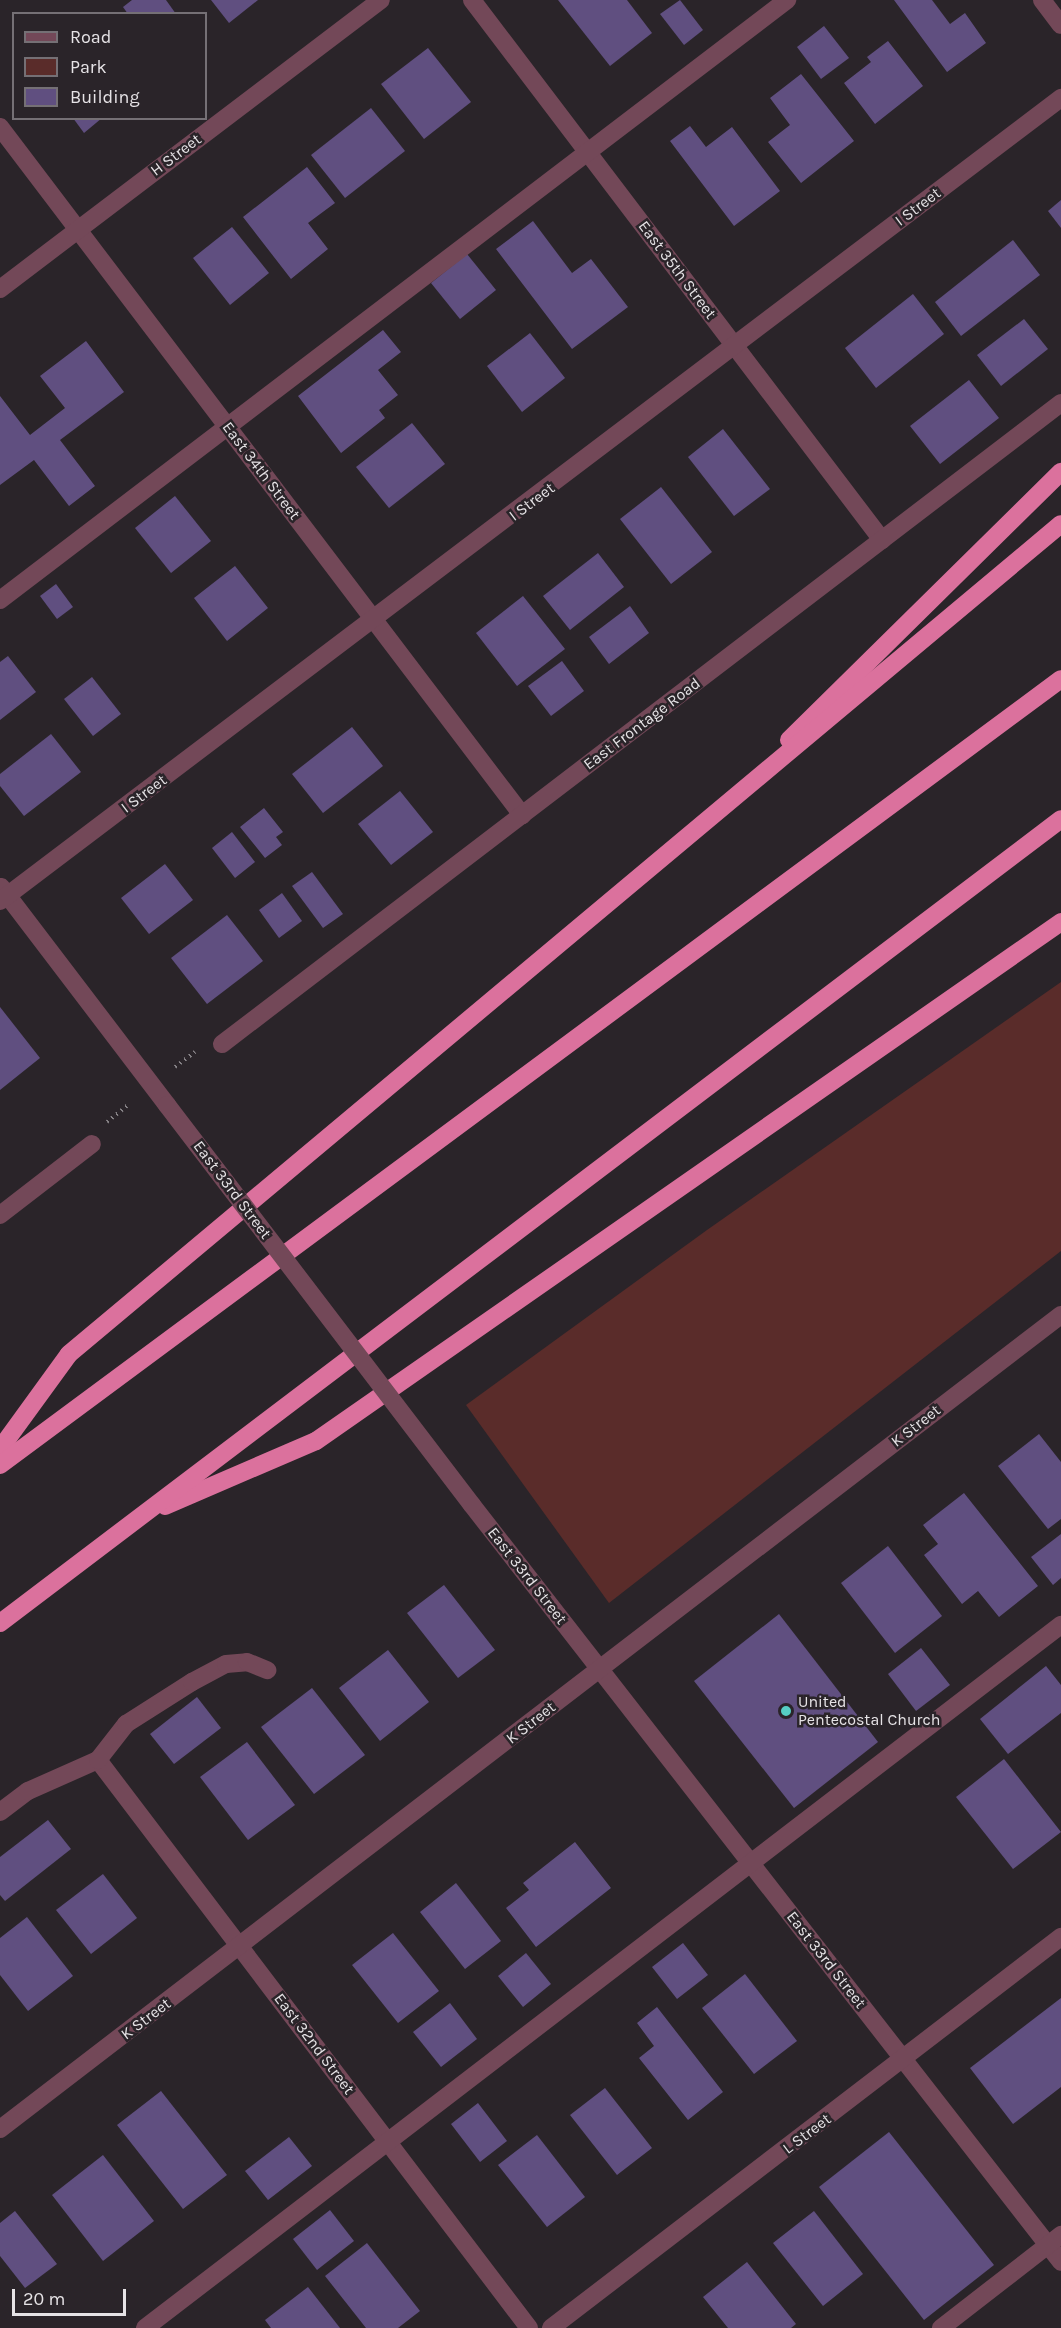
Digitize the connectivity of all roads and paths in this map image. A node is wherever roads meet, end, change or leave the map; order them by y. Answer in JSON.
{"nodes":[{"id":1,"x":381,"y":0,"type":"edge"},
{"id":2,"x":472,"y":0,"type":"edge"},
{"id":3,"x":788,"y":0,"type":"edge"},
{"id":4,"x":1042,"y":0,"type":"edge"},
{"id":5,"x":1061,"y":25,"type":"edge"},
{"id":6,"x":1061,"y":98,"type":"edge"},
{"id":7,"x":0,"y":127,"type":"edge"},
{"id":8,"x":588,"y":152,"type":"junction"},
{"id":9,"x":78,"y":230,"type":"junction"},
{"id":10,"x":0,"y":290,"type":"edge"},
{"id":11,"x":735,"y":347,"type":"junction"},
{"id":12,"x":1061,"y":403,"type":"edge"},
{"id":13,"x":228,"y":426,"type":"junction"},
{"id":14,"x":1061,"y":472,"type":"edge"},
{"id":15,"x":1061,"y":524,"type":"edge"},
{"id":16,"x":882,"y":540,"type":"junction"},
{"id":17,"x":0,"y":600,"type":"edge"},
{"id":18,"x":375,"y":621,"type":"junction"},
{"id":19,"x":1061,"y":679,"type":"edge"},
{"id":20,"x":522,"y":815,"type":"junction"},
{"id":21,"x":1061,"y":819,"type":"edge"},
{"id":22,"x":687,"y":840,"type":"junction"},
{"id":23,"x":2,"y":894,"type":"edge"},
{"id":24,"x":1061,"y":922,"type":"edge"},
{"id":25,"x":222,"y":1044,"type":"dead end"},
{"id":26,"x":93,"y":1144,"type":"dead end"},
{"id":27,"x":0,"y":1215,"type":"edge"},
{"id":28,"x":1061,"y":1315,"type":"edge"},
{"id":29,"x":0,"y":1449,"type":"edge"},
{"id":30,"x":0,"y":1465,"type":"edge"},
{"id":31,"x":139,"y":1517,"type":"junction"},
{"id":32,"x":0,"y":1623,"type":"edge"},
{"id":33,"x":1061,"y":1625,"type":"edge"},
{"id":34,"x":267,"y":1670,"type":"dead end"},
{"id":35,"x":600,"y":1670,"type":"junction"},
{"id":36,"x":98,"y":1760,"type":"junction"},
{"id":37,"x":0,"y":1812,"type":"edge"},
{"id":38,"x":751,"y":1863,"type":"junction"},
{"id":39,"x":1061,"y":1937,"type":"edge"},
{"id":40,"x":240,"y":1947,"type":"junction"},
{"id":41,"x":904,"y":2060,"type":"junction"},
{"id":42,"x":0,"y":2129,"type":"edge"},
{"id":43,"x":388,"y":2142,"type":"junction"},
{"id":44,"x":1055,"y":2240,"type":"edge"},
{"id":45,"x":1061,"y":2262,"type":"edge"},
{"id":46,"x":145,"y":2328,"type":"edge"},
{"id":47,"x":529,"y":2328,"type":"edge"},
{"id":48,"x":551,"y":2328,"type":"edge"},
{"id":49,"x":941,"y":2328,"type":"edge"}],
"edges":[{"from":1,"to":9,"type":"street","name":"H Street"},
{"from":2,"to":8,"type":"street","name":"East 35th Street"},
{"from":3,"to":8,"type":"street"},
{"from":4,"to":5,"type":"street"},
{"from":6,"to":11,"type":"street","name":"I Street"},
{"from":7,"to":9,"type":"street","name":"East 34th Street"},
{"from":8,"to":11,"type":"street","name":"East 35th Street"},
{"from":8,"to":13,"type":"street"},
{"from":9,"to":10,"type":"street","name":"H Street"},
{"from":9,"to":13,"type":"street","name":"East 34th Street"},
{"from":11,"to":16,"type":"street","name":"East 35th Street"},
{"from":11,"to":18,"type":"street","name":"I Street"},
{"from":12,"to":16,"type":"street","name":"East Frontage Road"},
{"from":13,"to":17,"type":"street"},
{"from":13,"to":18,"type":"street","name":"East 34th Street"},
{"from":14,"to":22,"type":"highway"},
{"from":15,"to":22,"type":"highway"},
{"from":16,"to":20,"type":"street","name":"East Frontage Road"},
{"from":18,"to":20,"type":"street","name":"East 34th Street"},
{"from":18,"to":23,"type":"street","name":"I Street"},
{"from":19,"to":30,"type":"highway"},
{"from":20,"to":25,"type":"street","name":"East Frontage Road"},
{"from":21,"to":31,"type":"highway"},
{"from":22,"to":29,"type":"highway"},
{"from":23,"to":35,"type":"street","name":"East 33rd Street","bridge":true},
{"from":24,"to":31,"type":"highway"},
{"from":26,"to":27,"type":"street"},
{"from":28,"to":35,"type":"street","name":"K Street"},
{"from":31,"to":32,"type":"highway"},
{"from":33,"to":38,"type":"street"},
{"from":34,"to":36,"type":"street"},
{"from":35,"to":38,"type":"street","name":"East 33rd Street"},
{"from":35,"to":40,"type":"street","name":"K Street"},
{"from":36,"to":37,"type":"street"},
{"from":36,"to":40,"type":"street","name":"East 32nd Street"},
{"from":38,"to":41,"type":"street","name":"East 33rd Street"},
{"from":38,"to":43,"type":"street"},
{"from":39,"to":41,"type":"street","name":"L Street"},
{"from":40,"to":42,"type":"street","name":"K Street"},
{"from":40,"to":43,"type":"street","name":"East 32nd Street"},
{"from":41,"to":44,"type":"street","name":"East 33rd Street"},
{"from":41,"to":48,"type":"street","name":"L Street"},
{"from":43,"to":46,"type":"street"},
{"from":43,"to":47,"type":"street","name":"East 32nd Street"},
{"from":44,"to":45,"type":"street","name":"East 33rd Street"},
{"from":44,"to":49,"type":"street"}]}
